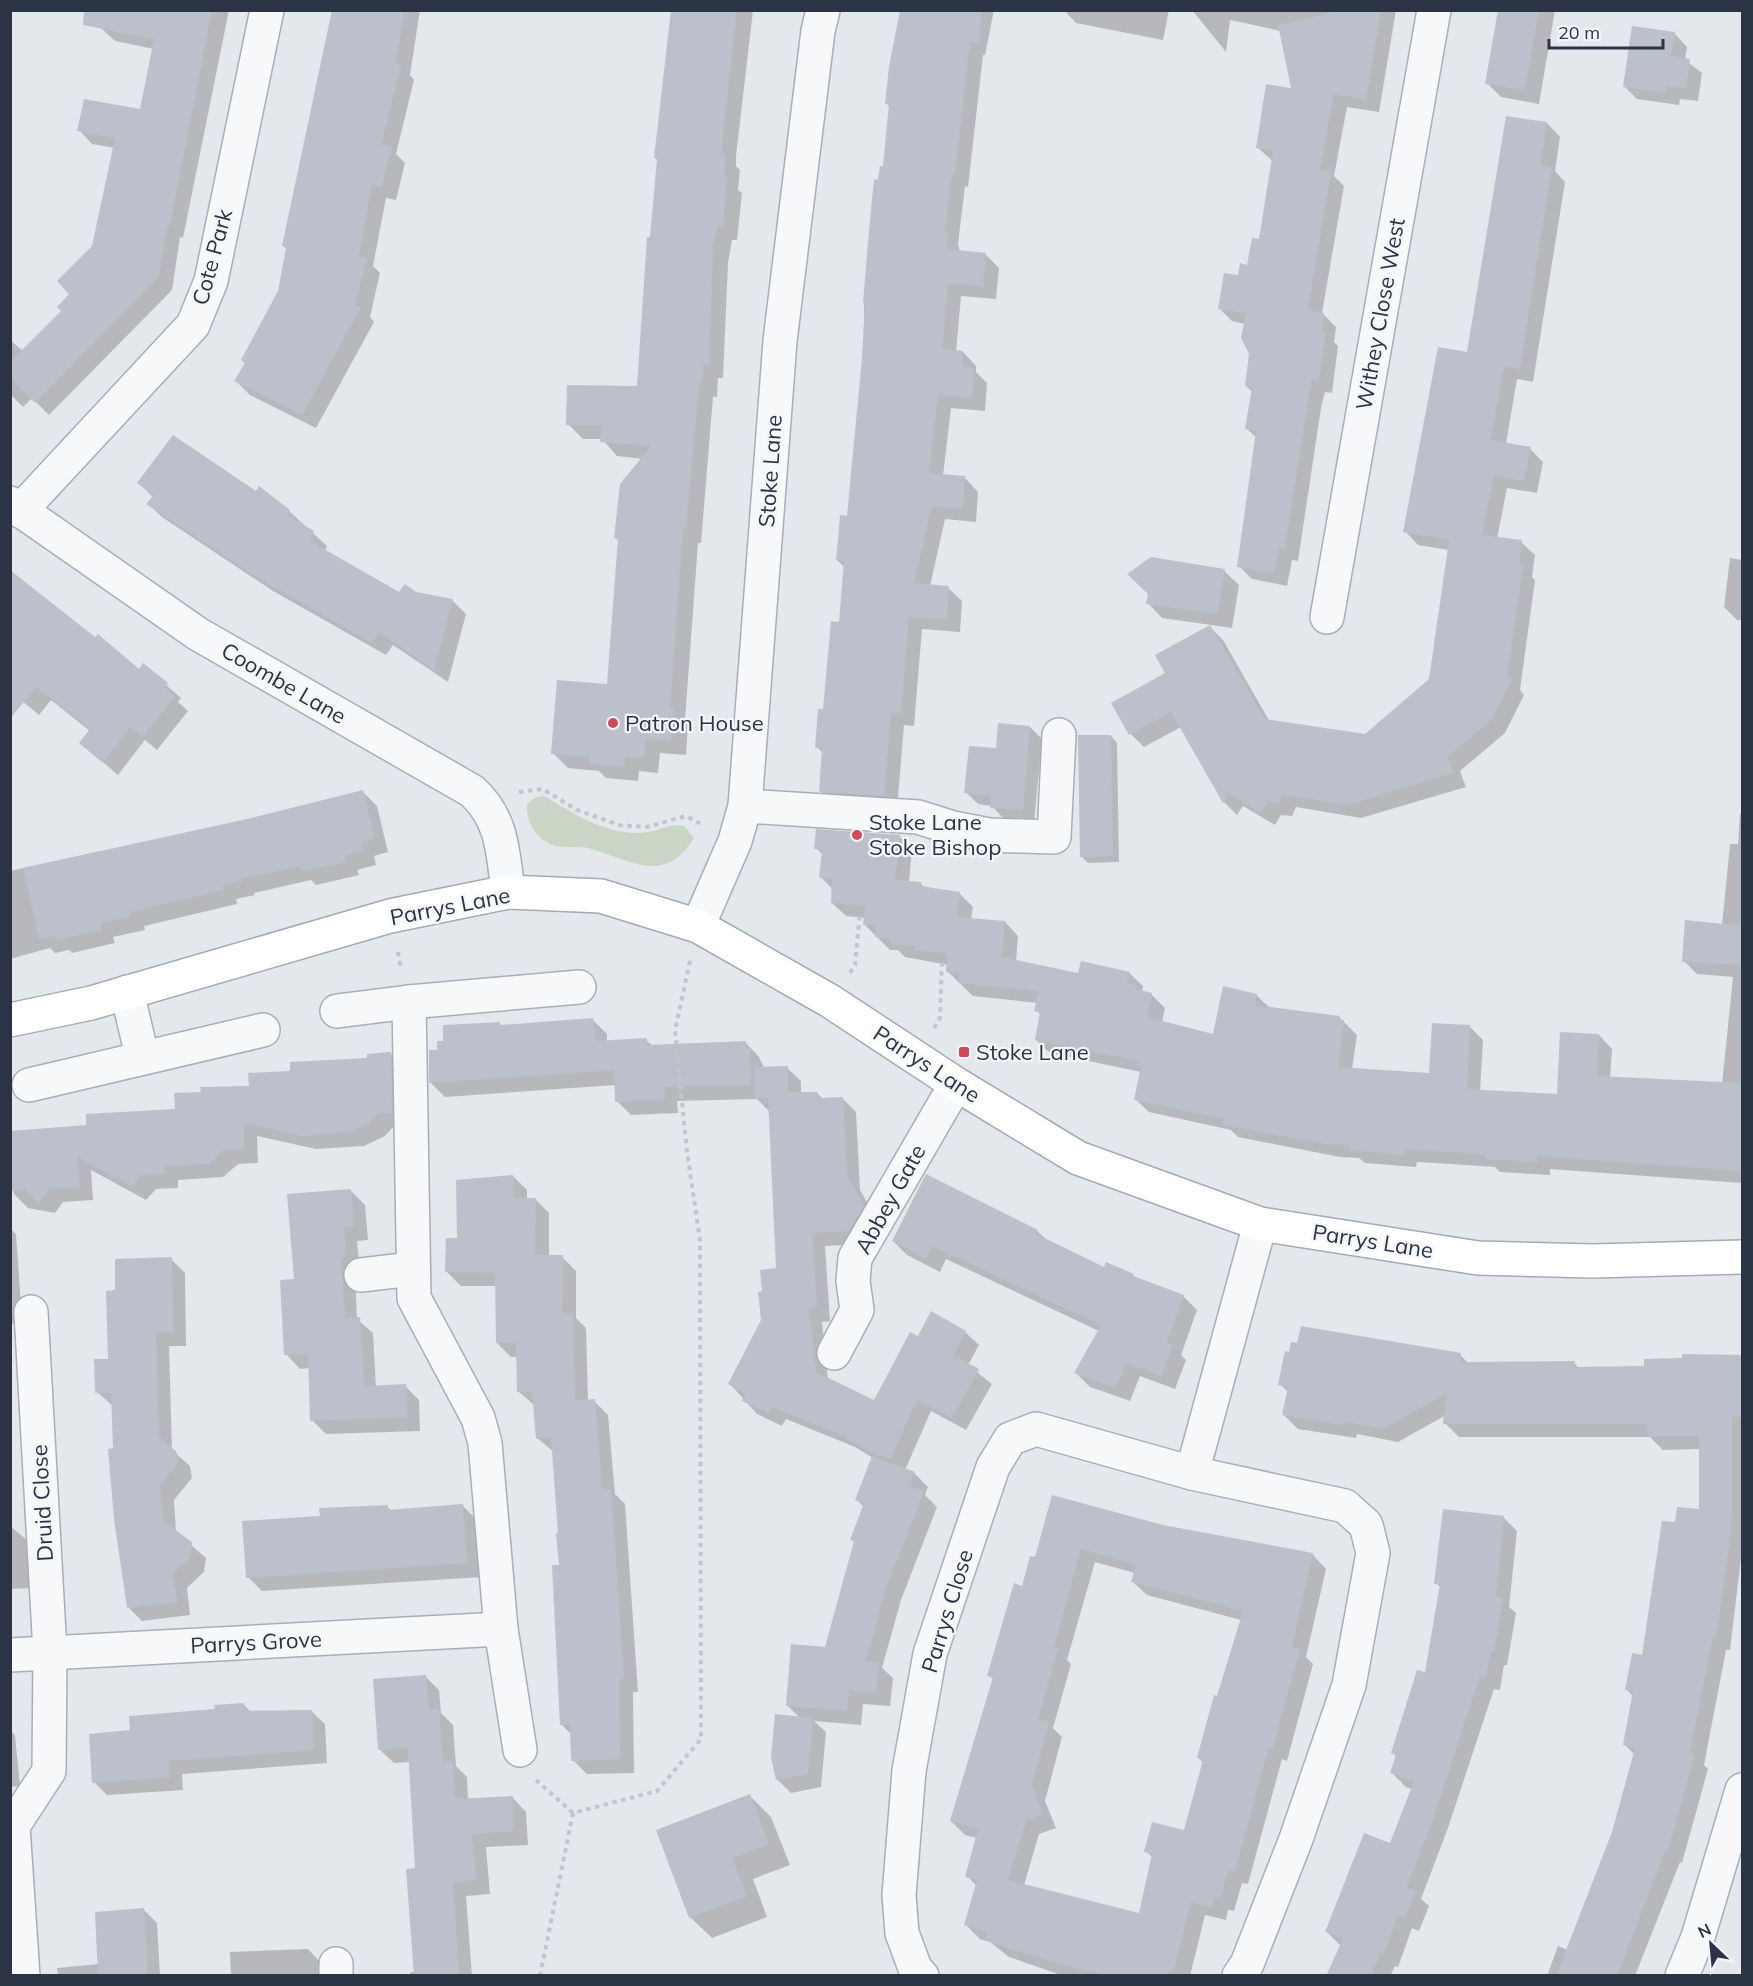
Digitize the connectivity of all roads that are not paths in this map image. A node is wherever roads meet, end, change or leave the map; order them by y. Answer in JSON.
{"nodes":[{"id":1,"x":267,"y":10,"type":"edge"},
{"id":2,"x":823,"y":10,"type":"edge"},
{"id":3,"x":1434,"y":10,"type":"edge"},
{"id":4,"x":15,"y":507,"type":"edge"},
{"id":5,"x":1327,"y":617,"type":"dead end"},
{"id":6,"x":1059,"y":735,"type":"dead end"},
{"id":7,"x":745,"y":806,"type":"junction"},
{"id":8,"x":507,"y":892,"type":"junction"},
{"id":9,"x":698,"y":926,"type":"junction"},
{"id":10,"x":579,"y":987,"type":"dead end"},
{"id":11,"x":127,"y":992,"type":"junction"},
{"id":12,"x":409,"y":1002,"type":"junction"},
{"id":13,"x":338,"y":1011,"type":"dead end"},
{"id":14,"x":10,"y":1020,"type":"edge"},
{"id":15,"x":263,"y":1030,"type":"dead end"},
{"id":16,"x":142,"y":1056,"type":"junction"},
{"id":17,"x":956,"y":1084,"type":"junction"},
{"id":18,"x":29,"y":1085,"type":"dead end"},
{"id":19,"x":1260,"y":1224,"type":"junction"},
{"id":20,"x":1743,"y":1257,"type":"edge"},
{"id":21,"x":412,"y":1269,"type":"junction"},
{"id":22,"x":361,"y":1275,"type":"dead end"},
{"id":23,"x":31,"y":1312,"type":"dead end"},
{"id":24,"x":834,"y":1353,"type":"dead end"},
{"id":25,"x":23,"y":1355,"type":"edge"},
{"id":26,"x":1192,"y":1473,"type":"junction"},
{"id":27,"x":501,"y":1629,"type":"junction"},
{"id":28,"x":50,"y":1652,"type":"junction"},
{"id":29,"x":10,"y":1654,"type":"edge"},
{"id":30,"x":520,"y":1750,"type":"road end"},
{"id":31,"x":1743,"y":1790,"type":"edge"},
{"id":32,"x":23,"y":1976,"type":"edge"},
{"id":33,"x":922,"y":1976,"type":"edge"},
{"id":34,"x":1239,"y":1976,"type":"edge"},
{"id":35,"x":1682,"y":1976,"type":"edge"}],
"edges":[{"from":1,"to":4,"type":"street","name":"Cote Park"},
{"from":2,"to":7,"type":"street","name":"Stoke Lane"},
{"from":3,"to":5,"type":"street","name":"Withey Close West"},
{"from":4,"to":8,"type":"street","name":"Coombe Lane"},
{"from":6,"to":7,"type":"street"},
{"from":7,"to":9,"type":"street","name":"Stoke Lane"},
{"from":8,"to":9,"type":"main road","name":"Parrys Lane"},
{"from":8,"to":11,"type":"main road","name":"Parrys Lane"},
{"from":9,"to":17,"type":"main road","name":"Parrys Lane"},
{"from":10,"to":12,"type":"street"},
{"from":11,"to":14,"type":"main road","name":"Parrys Lane"},
{"from":11,"to":16,"type":"street"},
{"from":12,"to":13,"type":"street"},
{"from":12,"to":21,"type":"street"},
{"from":15,"to":16,"type":"street"},
{"from":16,"to":18,"type":"street"},
{"from":17,"to":19,"type":"main road","name":"Parrys Lane"},
{"from":17,"to":24,"type":"street","name":"Abbey Gate"},
{"from":19,"to":20,"type":"main road","name":"Parrys Lane"},
{"from":19,"to":26,"type":"street"},
{"from":21,"to":22,"type":"street"},
{"from":21,"to":27,"type":"street"},
{"from":23,"to":25,"type":"street","name":"Druid Close"},
{"from":25,"to":28,"type":"street","name":"Druid Close"},
{"from":26,"to":33,"type":"street","name":"Parrys Close"},
{"from":26,"to":34,"type":"street","name":"Parrys Close"},
{"from":27,"to":28,"type":"street","name":"Parrys Grove"},
{"from":27,"to":30,"type":"street"},
{"from":28,"to":29,"type":"street","name":"Parrys Grove"},
{"from":28,"to":32,"type":"street","name":"Druid Close"},
{"from":31,"to":35,"type":"street"}]}
